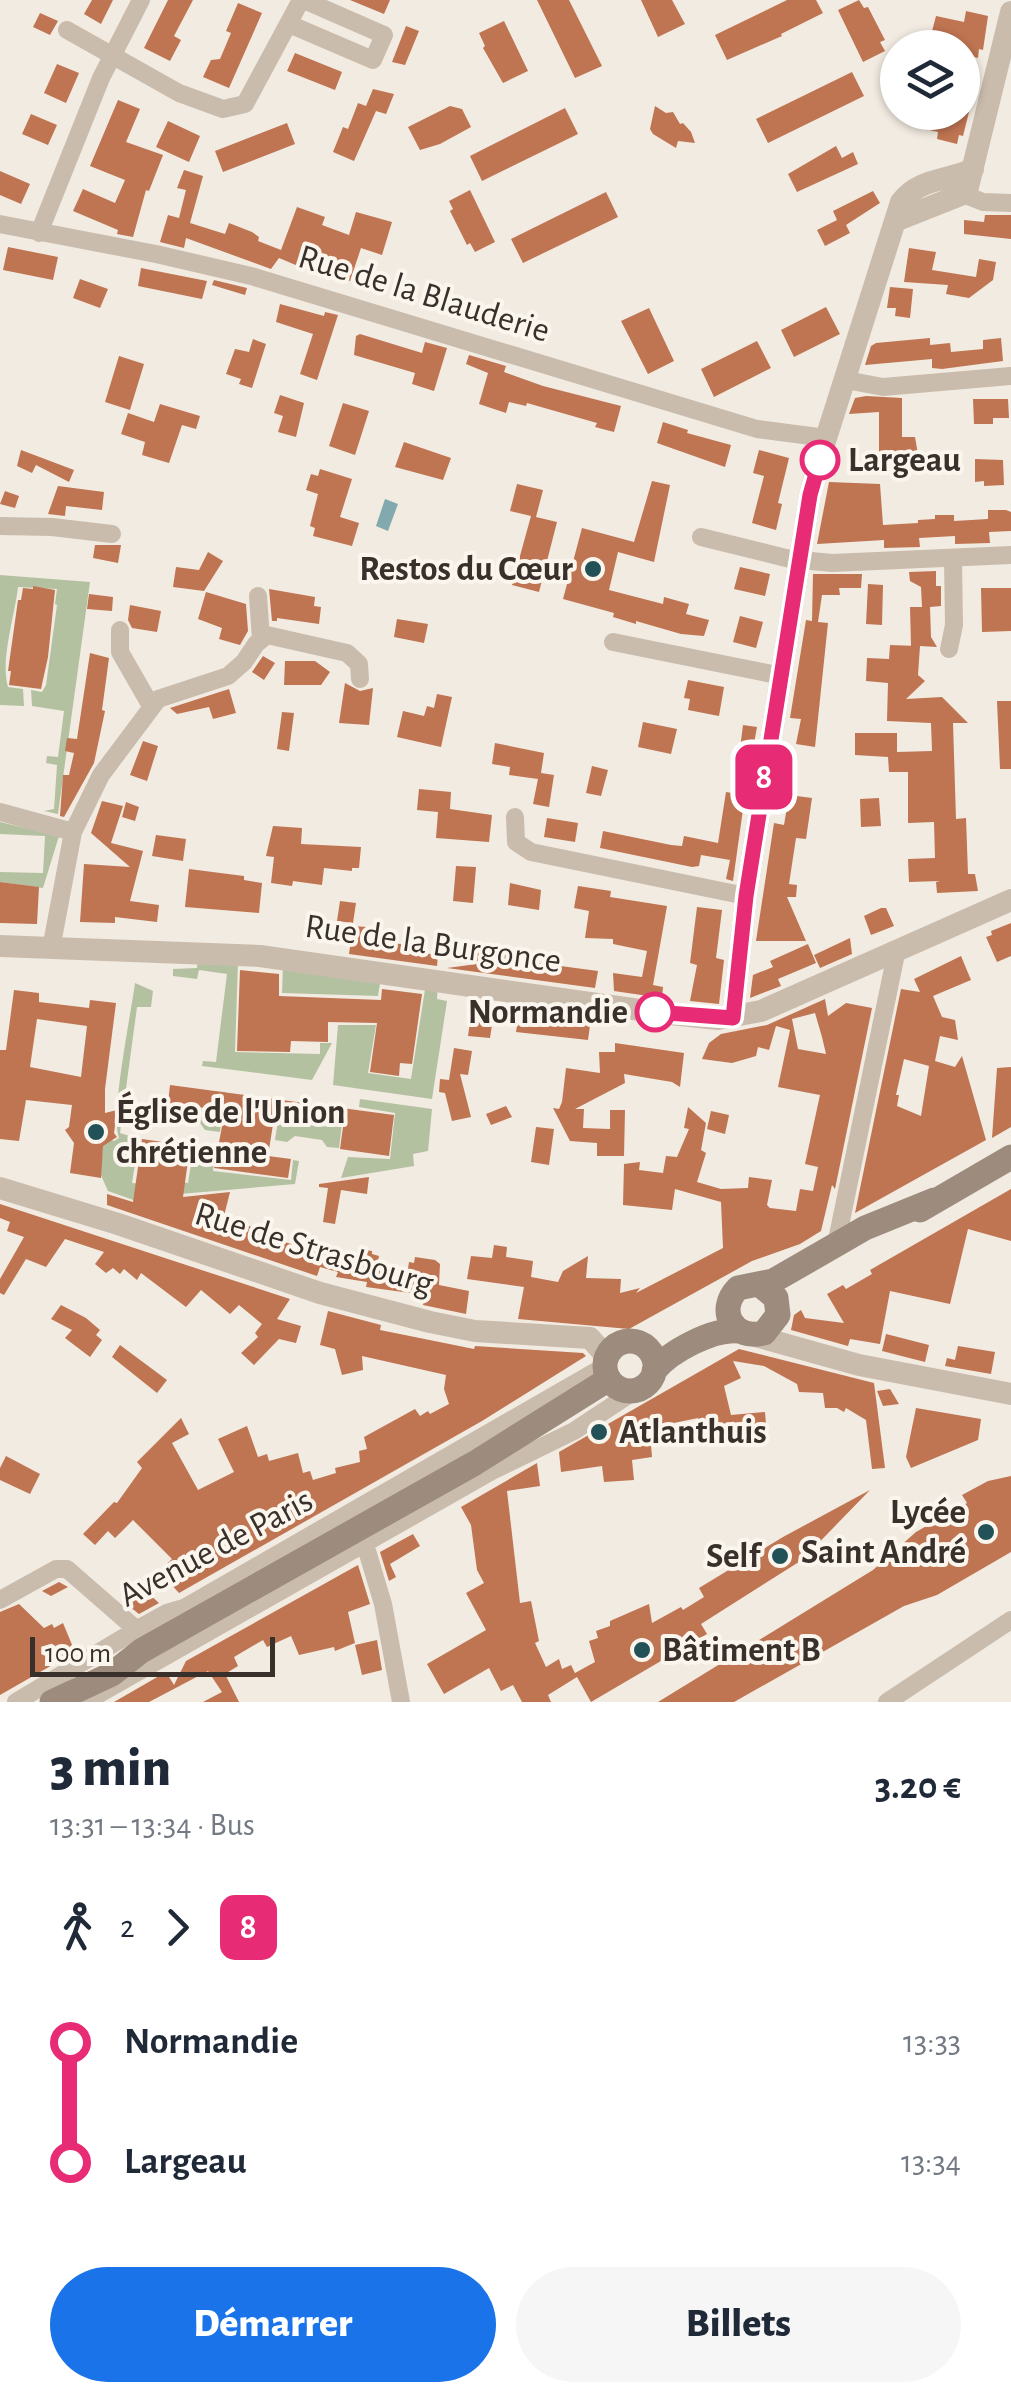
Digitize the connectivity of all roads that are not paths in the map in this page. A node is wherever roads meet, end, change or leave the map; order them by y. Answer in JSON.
{"nodes":[{"id":1,"x":141,"y":0,"type":"edge"},
{"id":2,"x":302,"y":0,"type":"edge"},
{"id":3,"x":1011,"y":12,"type":"edge"},
{"id":4,"x":289,"y":24,"type":"junction"},
{"id":5,"x":67,"y":30,"type":"dead end"},
{"id":6,"x":113,"y":55,"type":"junction"},
{"id":7,"x":973,"y":169,"type":"junction"},
{"id":8,"x":963,"y":194,"type":"junction"},
{"id":9,"x":1011,"y":202,"type":"edge"},
{"id":10,"x":895,"y":222,"type":"junction"},
{"id":11,"x":0,"y":224,"type":"edge"},
{"id":12,"x":40,"y":232,"type":"junction"},
{"id":13,"x":1011,"y":376,"type":"edge"},
{"id":14,"x":846,"y":380,"type":"junction"},
{"id":15,"x":826,"y":438,"type":"junction"},
{"id":16,"x":0,"y":526,"type":"edge"},
{"id":17,"x":112,"y":534,"type":"dead end"},
{"id":18,"x":701,"y":538,"type":"dead end"},
{"id":19,"x":1011,"y":555,"type":"edge"},
{"id":20,"x":953,"y":559,"type":"junction"},
{"id":21,"x":800,"y":560,"type":"junction"},
{"id":22,"x":258,"y":596,"type":"dead end"},
{"id":23,"x":120,"y":630,"type":"dead end"},
{"id":24,"x":261,"y":639,"type":"junction"},
{"id":25,"x":613,"y":642,"type":"dead end"},
{"id":26,"x":949,"y":649,"type":"dead end"},
{"id":27,"x":782,"y":676,"type":"junction"},
{"id":28,"x":360,"y":679,"type":"dead end"},
{"id":29,"x":151,"y":706,"type":"junction"},
{"id":30,"x":0,"y":812,"type":"edge"},
{"id":31,"x":514,"y":818,"type":"dead end"},
{"id":32,"x":72,"y":832,"type":"junction"},
{"id":33,"x":746,"y":896,"type":"junction"},
{"id":34,"x":1011,"y":900,"type":"edge"},
{"id":35,"x":0,"y":946,"type":"edge"},
{"id":36,"x":50,"y":950,"type":"junction"},
{"id":37,"x":897,"y":950,"type":"junction"},
{"id":38,"x":733,"y":1018,"type":"junction"},
{"id":39,"x":1011,"y":1157,"type":"edge"},
{"id":40,"x":0,"y":1188,"type":"edge"},
{"id":41,"x":934,"y":1200,"type":"junction"},
{"id":42,"x":836,"y":1245,"type":"junction"},
{"id":43,"x":760,"y":1284,"type":"junction"},
{"id":44,"x":727,"y":1304,"type":"junction"},
{"id":45,"x":777,"y":1314,"type":"junction"},
{"id":46,"x":745,"y":1333,"type":"junction"},
{"id":47,"x":645,"y":1346,"type":"junction"},
{"id":48,"x":794,"y":1349,"type":"junction"},
{"id":49,"x":654,"y":1371,"type":"junction"},
{"id":50,"x":616,"y":1377,"type":"junction"},
{"id":51,"x":1011,"y":1394,"type":"edge"},
{"id":52,"x":464,"y":1469,"type":"junction"},
{"id":53,"x":365,"y":1544,"type":"junction"},
{"id":54,"x":311,"y":1556,"type":"junction"},
{"id":55,"x":343,"y":1557,"type":"junction"},
{"id":56,"x":0,"y":1600,"type":"edge"},
{"id":57,"x":1011,"y":1620,"type":"edge"},
{"id":58,"x":143,"y":1642,"type":"junction"},
{"id":59,"x":80,"y":1696,"type":"edge"},
{"id":60,"x":16,"y":1702,"type":"edge"},
{"id":61,"x":52,"y":1702,"type":"edge"},
{"id":62,"x":401,"y":1702,"type":"edge"},
{"id":63,"x":887,"y":1702,"type":"edge"}],
"edges":[{"from":1,"to":6,"type":"street"},
{"from":2,"to":4,"type":"street"},
{"from":2,"to":4,"type":"street"},
{"from":3,"to":7,"type":"street"},
{"from":4,"to":6,"type":"street"},
{"from":5,"to":6,"type":"street"},
{"from":6,"to":12,"type":"street"},
{"from":7,"to":8,"type":"street"},
{"from":7,"to":10,"type":"street"},
{"from":8,"to":9,"type":"street"},
{"from":8,"to":10,"type":"street"},
{"from":10,"to":14,"type":"street"},
{"from":11,"to":12,"type":"street","name":"Rue de la Blauderie"},
{"from":12,"to":15,"type":"street","name":"Rue de la Blauderie"},
{"from":13,"to":14,"type":"street"},
{"from":14,"to":15,"type":"street"},
{"from":15,"to":21,"type":"street"},
{"from":16,"to":17,"type":"street"},
{"from":18,"to":21,"type":"street"},
{"from":19,"to":20,"type":"street"},
{"from":20,"to":21,"type":"street"},
{"from":20,"to":26,"type":"street"},
{"from":21,"to":27,"type":"street"},
{"from":22,"to":24,"type":"street"},
{"from":23,"to":29,"type":"street"},
{"from":24,"to":28,"type":"street"},
{"from":24,"to":29,"type":"street"},
{"from":25,"to":27,"type":"street"},
{"from":27,"to":33,"type":"street"},
{"from":29,"to":32,"type":"street"},
{"from":30,"to":32,"type":"street"},
{"from":31,"to":33,"type":"street"},
{"from":32,"to":36,"type":"street"},
{"from":33,"to":38,"type":"street"},
{"from":34,"to":37,"type":"street","name":"Rue de la Burgonce"},
{"from":35,"to":36,"type":"street","name":"Rue de la Burgonce"},
{"from":36,"to":38,"type":"street","name":"Rue de la Burgonce"},
{"from":37,"to":38,"type":"street","name":"Rue de la Burgonce"},
{"from":37,"to":42,"type":"street"},
{"from":39,"to":41,"type":"main road"},
{"from":40,"to":50,"type":"street","name":"Rue de Strasbourg"},
{"from":41,"to":42,"type":"main road"},
{"from":41,"to":45,"type":"main road"},
{"from":42,"to":43,"type":"main road"},
{"from":43,"to":44,"type":"main road"},
{"from":43,"to":45,"type":"main road"},
{"from":44,"to":46,"type":"main road"},
{"from":44,"to":47,"type":"main road"},
{"from":45,"to":46,"type":"main road"},
{"from":45,"to":48,"type":"street"},
{"from":46,"to":48,"type":"street"},
{"from":46,"to":49,"type":"main road"},
{"from":47,"to":49,"type":"main road"},
{"from":47,"to":50,"type":"main road"},
{"from":48,"to":51,"type":"street"},
{"from":49,"to":50,"type":"main road"},
{"from":50,"to":52,"type":"main road","name":"Avenue de Paris"},
{"from":52,"to":53,"type":"street","name":"Avenue de Paris"},
{"from":52,"to":54,"type":"main road","name":"Avenue de Paris"},
{"from":52,"to":58,"type":"street","name":"Avenue de Paris"},
{"from":53,"to":55,"type":"street","name":"Avenue de Paris"},
{"from":53,"to":62,"type":"street"},
{"from":54,"to":55,"type":"street","name":"Avenue de Paris"},
{"from":54,"to":58,"type":"main road","name":"Avenue de Paris"},
{"from":55,"to":59,"type":"street","name":"Avenue de Paris"},
{"from":56,"to":58,"type":"street"},
{"from":57,"to":63,"type":"street"},
{"from":58,"to":59,"type":"main road","name":"Avenue de Paris"},
{"from":58,"to":60,"type":"street","name":"Avenue de Paris"},
{"from":59,"to":61,"type":"main road","name":"Avenue de Paris"}]}
